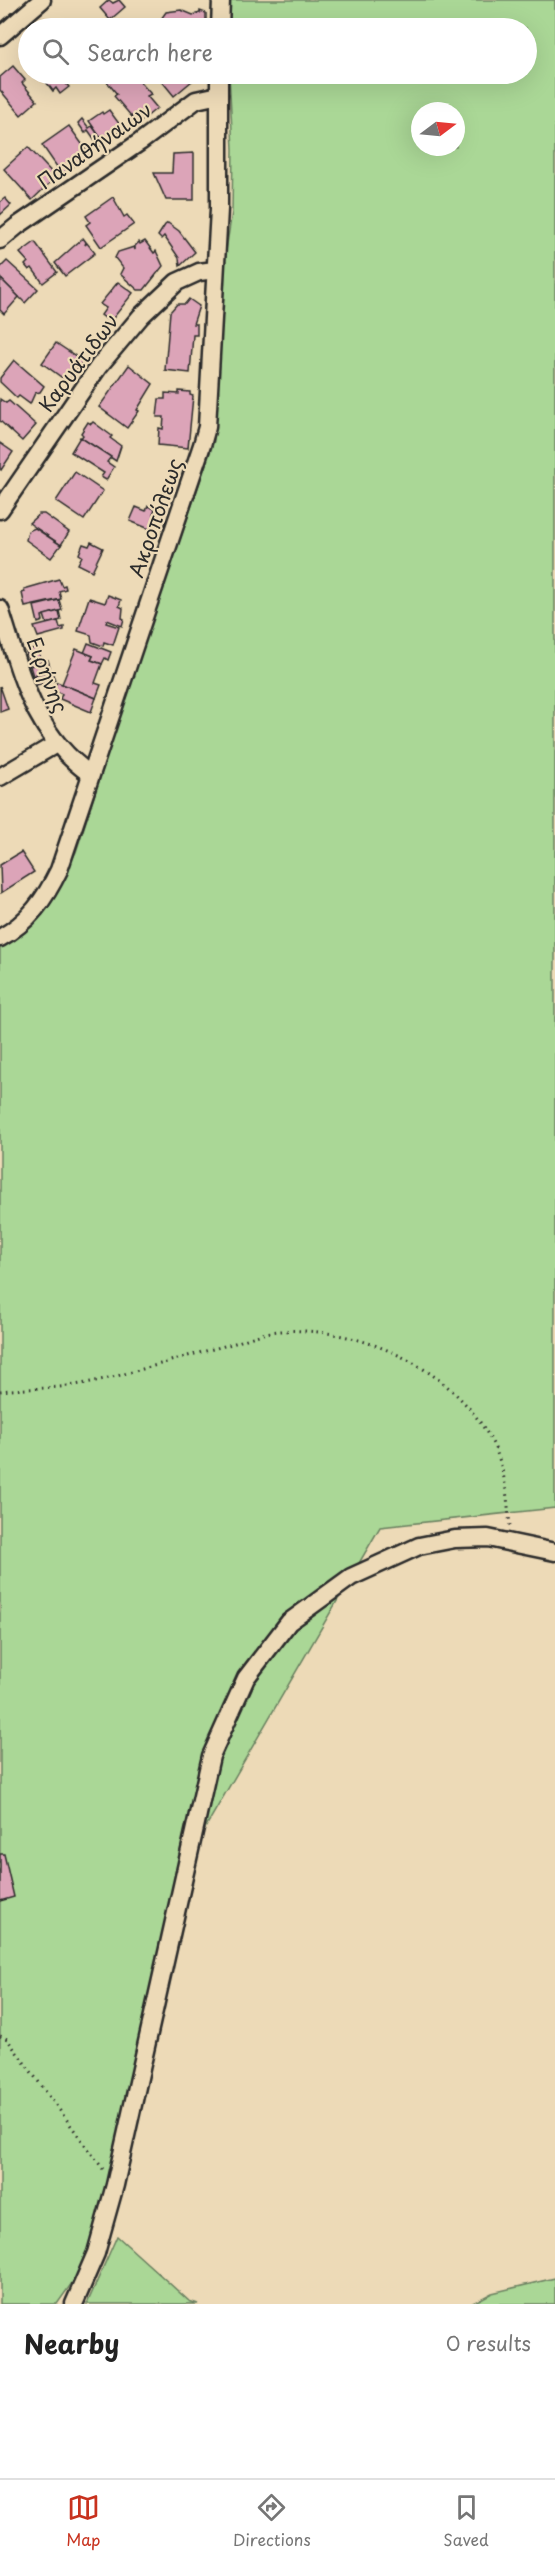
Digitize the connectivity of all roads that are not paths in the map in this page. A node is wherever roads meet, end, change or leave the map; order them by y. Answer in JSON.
{"nodes":[{"id":1,"x":42,"y":0,"type":"edge"},
{"id":2,"x":221,"y":0,"type":"edge"},
{"id":3,"x":21,"y":18,"type":"edge"},
{"id":4,"x":220,"y":18,"type":"edge"},
{"id":5,"x":18,"y":21,"type":"edge"},
{"id":6,"x":0,"y":36,"type":"edge"},
{"id":7,"x":219,"y":84,"type":"edge"},
{"id":8,"x":219,"y":95,"type":"junction"},
{"id":9,"x":0,"y":240,"type":"edge"},
{"id":10,"x":215,"y":270,"type":"junction"},
{"id":11,"x":0,"y":510,"type":"edge"},
{"id":12,"x":0,"y":609,"type":"edge"},
{"id":13,"x":56,"y":744,"type":"junction"},
{"id":14,"x":90,"y":774,"type":"junction"},
{"id":15,"x":0,"y":777,"type":"edge"},
{"id":16,"x":0,"y":938,"type":"edge"},
{"id":17,"x":555,"y":1552,"type":"edge"},
{"id":18,"x":74,"y":2304,"type":"edge"}],
"edges":[{"from":1,"to":3,"type":"street"},
{"from":2,"to":4,"type":"street"},
{"from":5,"to":6,"type":"street"},
{"from":7,"to":8,"type":"street","name":"Ακροπόλεως"},
{"from":8,"to":9,"type":"street","name":"Παναθήναιων"},
{"from":8,"to":10,"type":"street","name":"Ακροπόλεως"},
{"from":10,"to":11,"type":"street","name":"Καρυάτιδων"},
{"from":10,"to":14,"type":"street","name":"Ακροπόλεως"},
{"from":12,"to":13,"type":"street","name":"Ειρήνης"},
{"from":13,"to":14,"type":"street","name":"Ειρήνης"},
{"from":13,"to":15,"type":"street"},
{"from":14,"to":16,"type":"street","name":"Ακροπόλεως"},
{"from":17,"to":18,"type":"street"}]}
